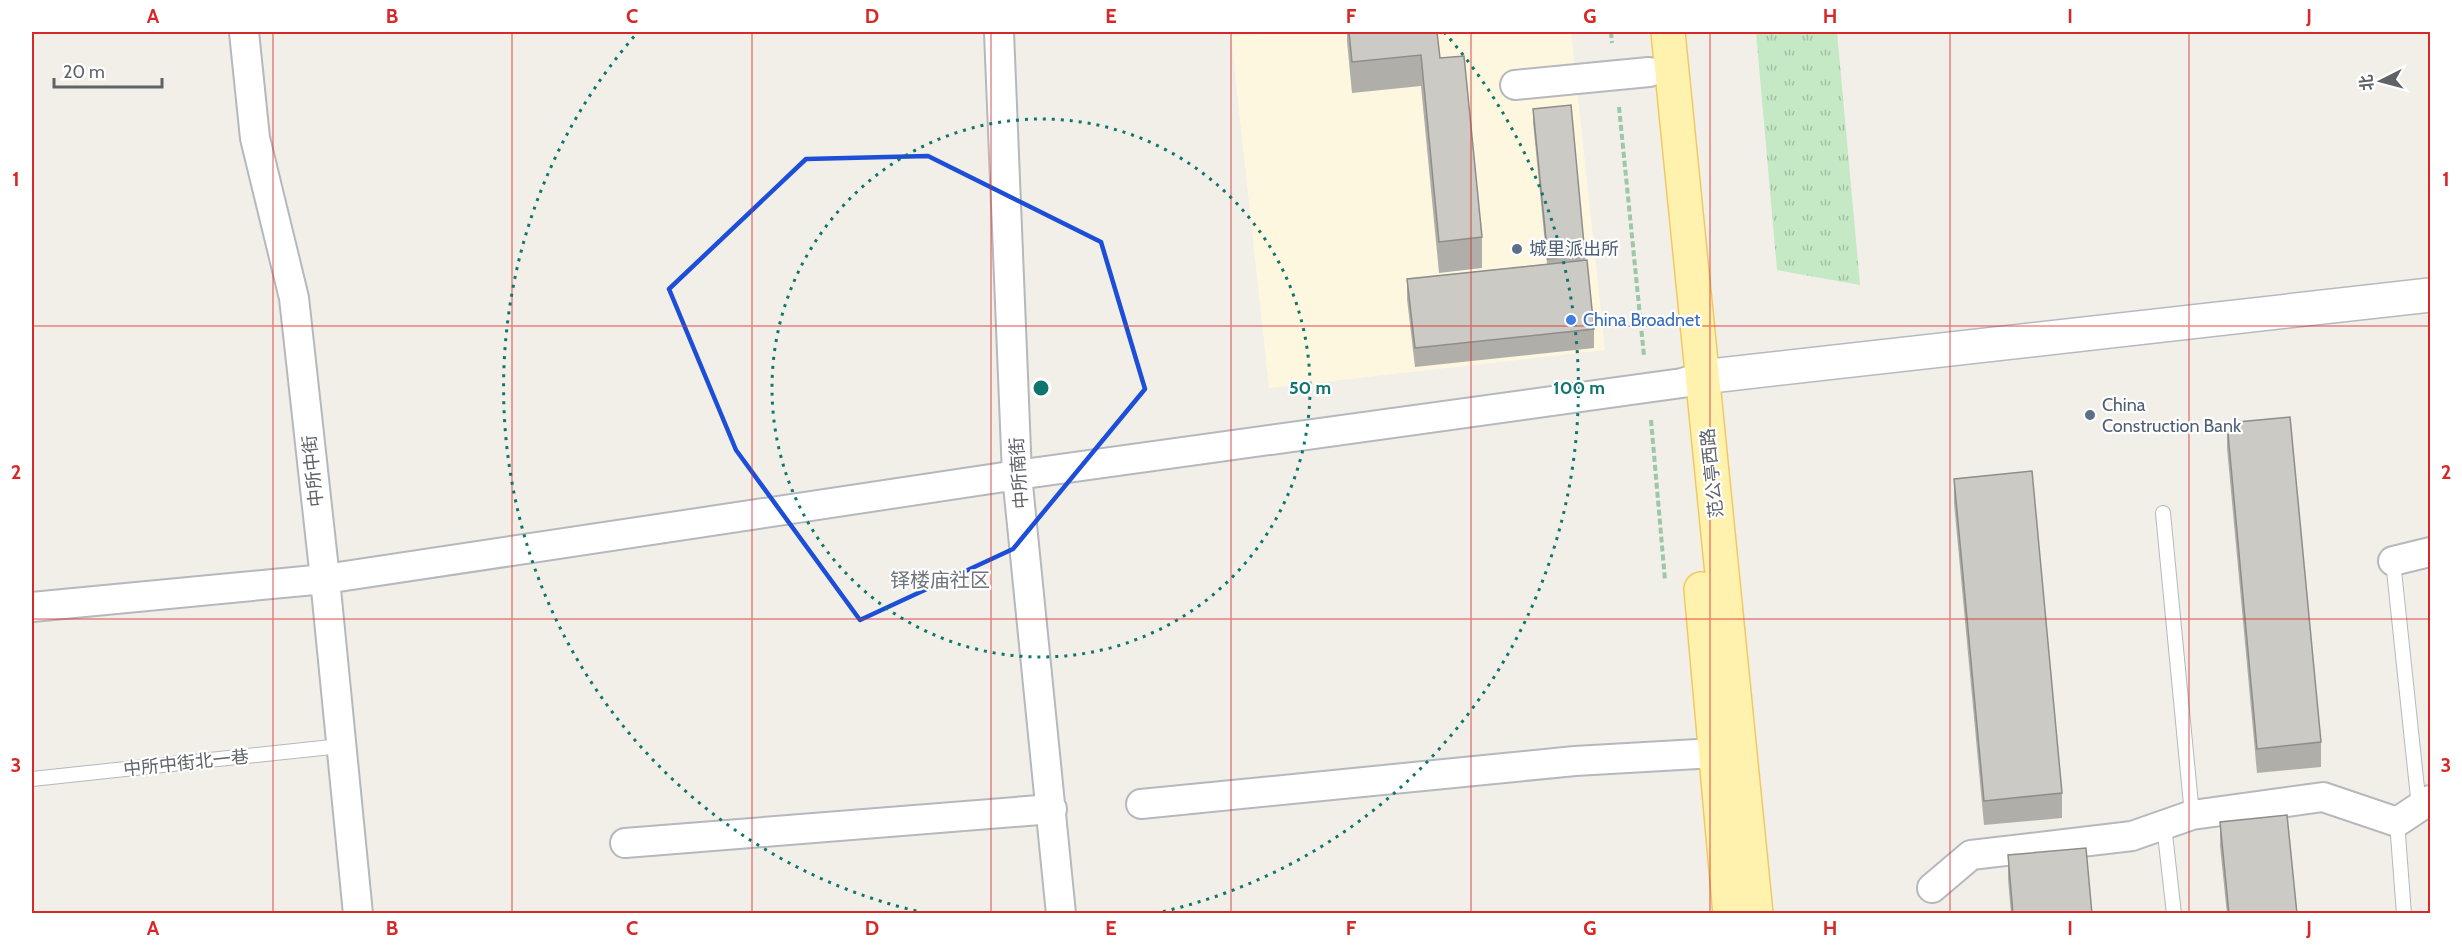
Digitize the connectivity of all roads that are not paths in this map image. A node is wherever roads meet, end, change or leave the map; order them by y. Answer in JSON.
{"nodes":[{"id":1,"x":244,"y":32,"type":"edge"},
{"id":2,"x":999,"y":32,"type":"edge"},
{"id":3,"x":1645,"y":32,"type":"edge"},
{"id":4,"x":1668,"y":32,"type":"edge"},
{"id":5,"x":1649,"y":72,"type":"junction"},
{"id":6,"x":1515,"y":85,"type":"dead end"},
{"id":7,"x":2430,"y":296,"type":"edge"},
{"id":8,"x":1692,"y":380,"type":"junction"},
{"id":9,"x":1017,"y":475,"type":"junction"},
{"id":10,"x":2163,"y":513,"type":"dead end"},
{"id":11,"x":2430,"y":552,"type":"edge"},
{"id":12,"x":2393,"y":561,"type":"joint"},
{"id":13,"x":325,"y":579,"type":"junction"},
{"id":14,"x":32,"y":607,"type":"edge"},
{"id":15,"x":341,"y":746,"type":"junction"},
{"id":16,"x":1715,"y":753,"type":"junction"},
{"id":17,"x":32,"y":779,"type":"edge"},
{"id":18,"x":1141,"y":804,"type":"dead end"},
{"id":19,"x":1052,"y":808,"type":"junction"},
{"id":20,"x":2416,"y":810,"type":"edge"},
{"id":21,"x":2192,"y":815,"type":"junction"},
{"id":22,"x":2164,"y":825,"type":"junction"},
{"id":23,"x":625,"y":843,"type":"dead end"},
{"id":24,"x":1932,"y":888,"type":"dead end"},
{"id":25,"x":358,"y":914,"type":"edge"},
{"id":26,"x":1061,"y":914,"type":"edge"},
{"id":27,"x":1730,"y":914,"type":"edge"},
{"id":28,"x":1756,"y":914,"type":"edge"},
{"id":29,"x":2174,"y":914,"type":"edge"},
{"id":30,"x":2404,"y":914,"type":"edge"}],
"edges":[{"from":1,"to":13,"type":"street","name":"中所中街"},
{"from":2,"to":9,"type":"street","name":"中所南街"},
{"from":3,"to":5,"type":"main road","name":"范公亭西路"},
{"from":4,"to":8,"type":"main road","name":"范公亭西路"},
{"from":5,"to":6,"type":"street"},
{"from":5,"to":8,"type":"main road","name":"范公亭西路"},
{"from":7,"to":8,"type":"street"},
{"from":8,"to":9,"type":"street"},
{"from":8,"to":16,"type":"main road","name":"范公亭西路"},
{"from":8,"to":28,"type":"main road","name":"范公亭西路"},
{"from":9,"to":13,"type":"street"},
{"from":9,"to":19,"type":"street","name":"中所南街"},
{"from":10,"to":21,"type":"lane"},
{"from":11,"to":12,"type":"street"},
{"from":12,"to":20,"type":"lane"},
{"from":13,"to":14,"type":"street"},
{"from":13,"to":15,"type":"street","name":"中所中街"},
{"from":15,"to":17,"type":"lane","name":"中所中街北一巷"},
{"from":15,"to":25,"type":"street","name":"中所中街"},
{"from":16,"to":18,"type":"street"},
{"from":16,"to":27,"type":"main road","name":"范公亭西路"},
{"from":19,"to":23,"type":"street"},
{"from":19,"to":26,"type":"street","name":"中所南街"},
{"from":20,"to":21,"type":"street"},
{"from":20,"to":30,"type":"lane"},
{"from":21,"to":22,"type":"street"},
{"from":22,"to":24,"type":"street"},
{"from":22,"to":29,"type":"lane"}]}
